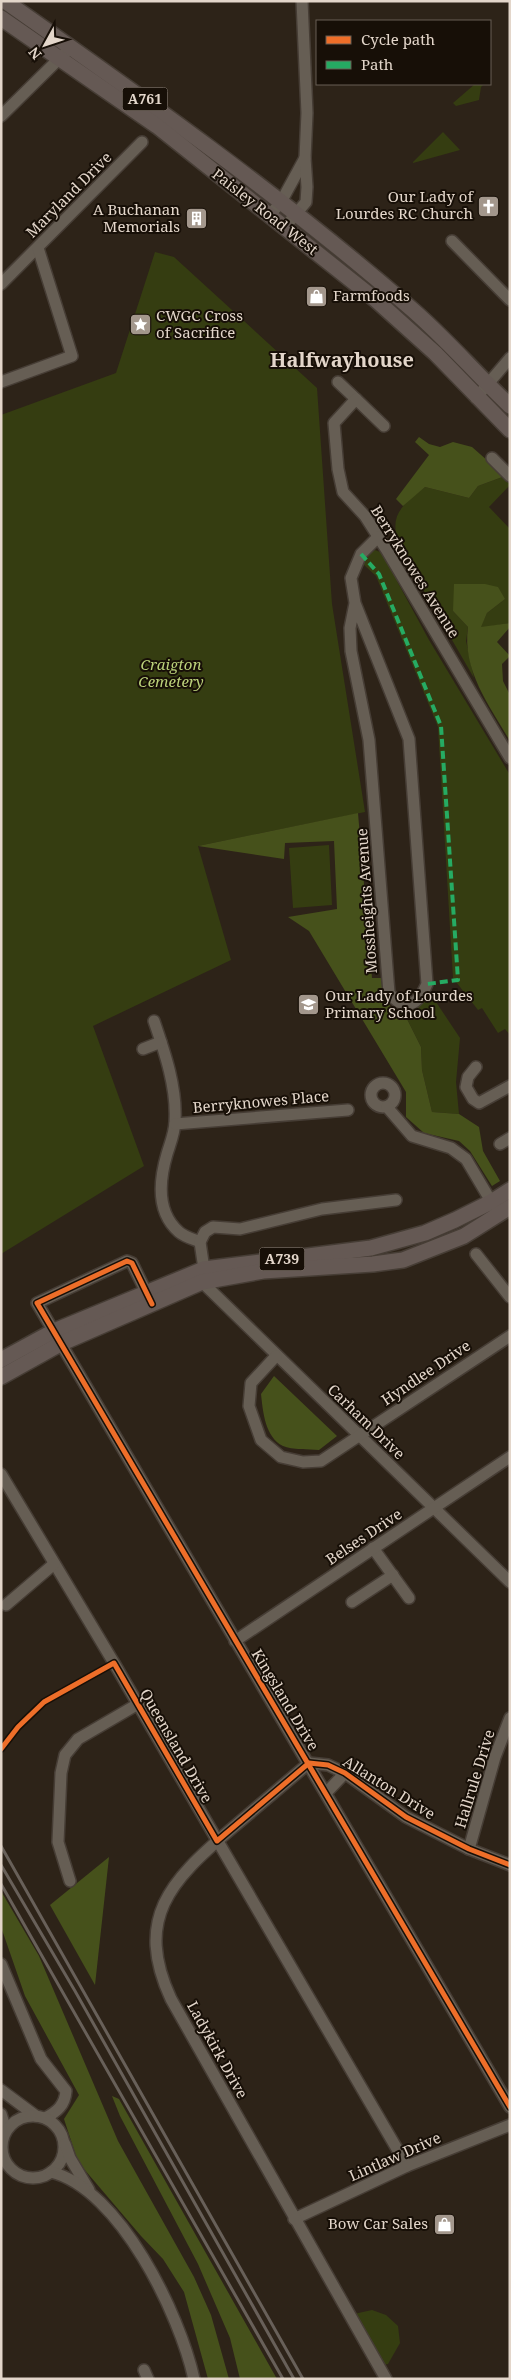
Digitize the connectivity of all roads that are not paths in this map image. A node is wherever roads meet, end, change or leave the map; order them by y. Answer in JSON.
{"nodes":[{"id":1,"x":5,"y":1,"type":"edge"},
{"id":2,"x":302,"y":1,"type":"edge"},
{"id":3,"x":1,"y":18,"type":"edge"},
{"id":4,"x":66,"y":52,"type":"junction"},
{"id":5,"x":1,"y":116,"type":"edge"},
{"id":6,"x":162,"y":120,"type":"junction"},
{"id":7,"x":142,"y":142,"type":"dead end"},
{"id":8,"x":305,"y":158,"type":"junction"},
{"id":9,"x":281,"y":202,"type":"junction"},
{"id":10,"x":296,"y":214,"type":"junction"},
{"id":11,"x":270,"y":215,"type":"junction"},
{"id":12,"x":284,"y":228,"type":"junction"},
{"id":13,"x":452,"y":241,"type":"dead end"},
{"id":14,"x":38,"y":248,"type":"junction"},
{"id":15,"x":1,"y":284,"type":"edge"},
{"id":16,"x":510,"y":300,"type":"edge"},
{"id":17,"x":510,"y":358,"type":"edge"},
{"id":18,"x":1,"y":382,"type":"edge"},
{"id":19,"x":338,"y":382,"type":"dead end"},
{"id":20,"x":486,"y":384,"type":"junction"},
{"id":21,"x":476,"y":398,"type":"junction"},
{"id":22,"x":356,"y":399,"type":"junction"},
{"id":23,"x":510,"y":406,"type":"edge"},
{"id":24,"x":384,"y":426,"type":"dead end"},
{"id":25,"x":510,"y":430,"type":"edge"},
{"id":26,"x":492,"y":458,"type":"dead end"},
{"id":27,"x":510,"y":476,"type":"edge"},
{"id":28,"x":378,"y":537,"type":"junction"},
{"id":29,"x":355,"y":603,"type":"junction"},
{"id":30,"x":510,"y":758,"type":"edge"},
{"id":31,"x":154,"y":1021,"type":"dead end"},
{"id":32,"x":162,"y":1042,"type":"junction"},
{"id":33,"x":143,"y":1049,"type":"dead end"},
{"id":34,"x":476,"y":1068,"type":"dead end"},
{"id":35,"x":510,"y":1086,"type":"edge"},
{"id":36,"x":387,"y":1107,"type":"dead end"},
{"id":37,"x":348,"y":1110,"type":"dead end"},
{"id":38,"x":175,"y":1124,"type":"junction"},
{"id":39,"x":510,"y":1190,"type":"edge"},
{"id":40,"x":396,"y":1200,"type":"dead end"},
{"id":41,"x":500,"y":1208,"type":"edge"},
{"id":42,"x":200,"y":1242,"type":"junction"},
{"id":43,"x":476,"y":1254,"type":"dead end"},
{"id":44,"x":203,"y":1276,"type":"junction"},
{"id":45,"x":510,"y":1297,"type":"edge"},
{"id":46,"x":149,"y":1298,"type":"junction"},
{"id":47,"x":510,"y":1336,"type":"edge"},
{"id":48,"x":58,"y":1337,"type":"junction"},
{"id":49,"x":276,"y":1356,"type":"junction"},
{"id":50,"x":1,"y":1360,"type":"edge"},
{"id":51,"x":1,"y":1377,"type":"edge"},
{"id":52,"x":360,"y":1436,"type":"junction"},
{"id":53,"x":510,"y":1457,"type":"edge"},
{"id":54,"x":1,"y":1474,"type":"edge"},
{"id":55,"x":433,"y":1508,"type":"junction"},
{"id":56,"x":373,"y":1548,"type":"junction"},
{"id":57,"x":54,"y":1564,"type":"junction"},
{"id":58,"x":392,"y":1575,"type":"junction"},
{"id":59,"x":508,"y":1577,"type":"edge"},
{"id":60,"x":409,"y":1598,"type":"dead end"},
{"id":61,"x":352,"y":1602,"type":"dead end"},
{"id":62,"x":6,"y":1605,"type":"dead end"},
{"id":63,"x":235,"y":1641,"type":"junction"},
{"id":64,"x":138,"y":1704,"type":"junction"},
{"id":65,"x":510,"y":1718,"type":"edge"},
{"id":66,"x":309,"y":1763,"type":"junction"},
{"id":67,"x":345,"y":1773,"type":"junction"},
{"id":68,"x":326,"y":1792,"type":"junction"},
{"id":69,"x":217,"y":1841,"type":"junction"},
{"id":70,"x":469,"y":1849,"type":"junction"},
{"id":71,"x":510,"y":1865,"type":"edge"},
{"id":72,"x":70,"y":1881,"type":"dead end"},
{"id":73,"x":1,"y":1964,"type":"edge"},
{"id":74,"x":1,"y":2090,"type":"edge"},
{"id":75,"x":510,"y":2107,"type":"edge"},
{"id":76,"x":59,"y":2109,"type":"junction"},
{"id":77,"x":1,"y":2114,"type":"edge"},
{"id":78,"x":40,"y":2117,"type":"junction"},
{"id":79,"x":510,"y":2125,"type":"edge"},
{"id":80,"x":6,"y":2130,"type":"junction"},
{"id":81,"x":60,"y":2132,"type":"junction"},
{"id":82,"x":407,"y":2166,"type":"junction"},
{"id":83,"x":51,"y":2172,"type":"junction"},
{"id":84,"x":91,"y":2193,"type":"junction"},
{"id":85,"x":294,"y":2219,"type":"junction"},
{"id":86,"x":194,"y":2379,"type":"edge"},
{"id":87,"x":386,"y":2379,"type":"edge"}],
"edges":[{"from":1,"to":4,"type":"main road","name":"Paisley Road West","number":"A761"},
{"from":2,"to":8,"type":"street"},
{"from":3,"to":4,"type":"main road","name":"Paisley Road West","number":"A761"},
{"from":4,"to":5,"type":"street"},
{"from":4,"to":6,"type":"main road","name":"Paisley Road West","number":"A761"},
{"from":6,"to":9,"type":"main road","name":"Paisley Road West","number":"A761"},
{"from":6,"to":11,"type":"main road","name":"Paisley Road West","number":"A761"},
{"from":7,"to":14,"type":"street","name":"Maryland Drive"},
{"from":8,"to":9,"type":"street"},
{"from":8,"to":10,"type":"street"},
{"from":9,"to":10,"type":"main road","name":"Paisley Road West","number":"A761"},
{"from":9,"to":11,"type":"street"},
{"from":10,"to":12,"type":"street"},
{"from":10,"to":20,"type":"main road","name":"Paisley Road West","number":"A761"},
{"from":11,"to":12,"type":"main road","name":"Paisley Road West","number":"A761"},
{"from":12,"to":21,"type":"main road","name":"Paisley Road West","number":"A761"},
{"from":13,"to":16,"type":"street"},
{"from":14,"to":15,"type":"street","name":"Maryland Drive"},
{"from":14,"to":18,"type":"street"},
{"from":17,"to":20,"type":"street"},
{"from":19,"to":22,"type":"street"},
{"from":20,"to":21,"type":"street"},
{"from":20,"to":23,"type":"main road","name":"Paisley Road West","number":"A761"},
{"from":21,"to":25,"type":"main road","name":"Paisley Road West","number":"A761"},
{"from":22,"to":24,"type":"street"},
{"from":22,"to":28,"type":"street","name":"Berryknowes Avenue"},
{"from":26,"to":27,"type":"street"},
{"from":28,"to":29,"type":"street","name":"Mossheights Avenue"},
{"from":28,"to":30,"type":"street","name":"Berryknowes Avenue"},
{"from":29,"to":29,"type":"street","name":"Mossheights Avenue"},
{"from":31,"to":32,"type":"street"},
{"from":32,"to":33,"type":"street"},
{"from":32,"to":38,"type":"street"},
{"from":34,"to":35,"type":"street"},
{"from":36,"to":41,"type":"street"},
{"from":37,"to":38,"type":"street","name":"Berryknowes Place"},
{"from":38,"to":42,"type":"street"},
{"from":39,"to":41,"type":"main road","number":"A739"},
{"from":40,"to":42,"type":"street"},
{"from":41,"to":44,"type":"main road","number":"A739"},
{"from":42,"to":44,"type":"street"},
{"from":43,"to":45,"type":"street"},
{"from":44,"to":46,"type":"main road","number":"A739"},
{"from":44,"to":49,"type":"street","name":"Carham Drive"},
{"from":46,"to":48,"type":"main road","number":"A739"},
{"from":46,"to":48,"type":"street","name":"Kingsland Drive"},
{"from":47,"to":52,"type":"street","name":"Hyndlee Drive"},
{"from":48,"to":50,"type":"main road","number":"A739"},
{"from":48,"to":51,"type":"main road","number":"A739"},
{"from":48,"to":63,"type":"street","name":"Kingsland Drive"},
{"from":49,"to":52,"type":"street","name":"Carham Drive"},
{"from":49,"to":52,"type":"street","name":"Hyndlee Drive"},
{"from":52,"to":55,"type":"street","name":"Carham Drive"},
{"from":53,"to":55,"type":"street","name":"Belses Drive"},
{"from":54,"to":57,"type":"street","name":"Queensland Drive"},
{"from":55,"to":56,"type":"street","name":"Belses Drive"},
{"from":55,"to":59,"type":"street","name":"Carham Drive"},
{"from":56,"to":58,"type":"street"},
{"from":56,"to":63,"type":"street","name":"Belses Drive"},
{"from":57,"to":62,"type":"street"},
{"from":57,"to":64,"type":"street","name":"Queensland Drive"},
{"from":58,"to":60,"type":"street"},
{"from":58,"to":61,"type":"street"},
{"from":63,"to":66,"type":"street","name":"Kingsland Drive"},
{"from":64,"to":69,"type":"street","name":"Queensland Drive"},
{"from":64,"to":72,"type":"street"},
{"from":65,"to":70,"type":"street","name":"Hallrule Drive"},
{"from":66,"to":67,"type":"street","name":"Allanton Drive"},
{"from":66,"to":68,"type":"street","name":"Kingsland Drive"},
{"from":66,"to":69,"type":"street","name":"Ladykirk Drive"},
{"from":67,"to":68,"type":"street"},
{"from":67,"to":70,"type":"street","name":"Allanton Drive"},
{"from":68,"to":75,"type":"street","name":"Kingsland Drive"},
{"from":69,"to":82,"type":"street","name":"Queensland Drive"},
{"from":69,"to":85,"type":"street","name":"Ladykirk Drive"},
{"from":70,"to":71,"type":"street","name":"Allanton Drive"},
{"from":73,"to":76,"type":"street"},
{"from":74,"to":78,"type":"street"},
{"from":76,"to":78,"type":"street"},
{"from":76,"to":81,"type":"street"},
{"from":77,"to":80,"type":"street"},
{"from":78,"to":80,"type":"street"},
{"from":78,"to":81,"type":"street"},
{"from":79,"to":82,"type":"street","name":"Lintlaw Drive"},
{"from":80,"to":83,"type":"street"},
{"from":81,"to":83,"type":"street"},
{"from":81,"to":84,"type":"street"},
{"from":82,"to":85,"type":"street","name":"Lintlaw Drive"},
{"from":83,"to":84,"type":"street"},
{"from":84,"to":86,"type":"street"},
{"from":85,"to":87,"type":"street","name":"Ladykirk Drive"}]}
